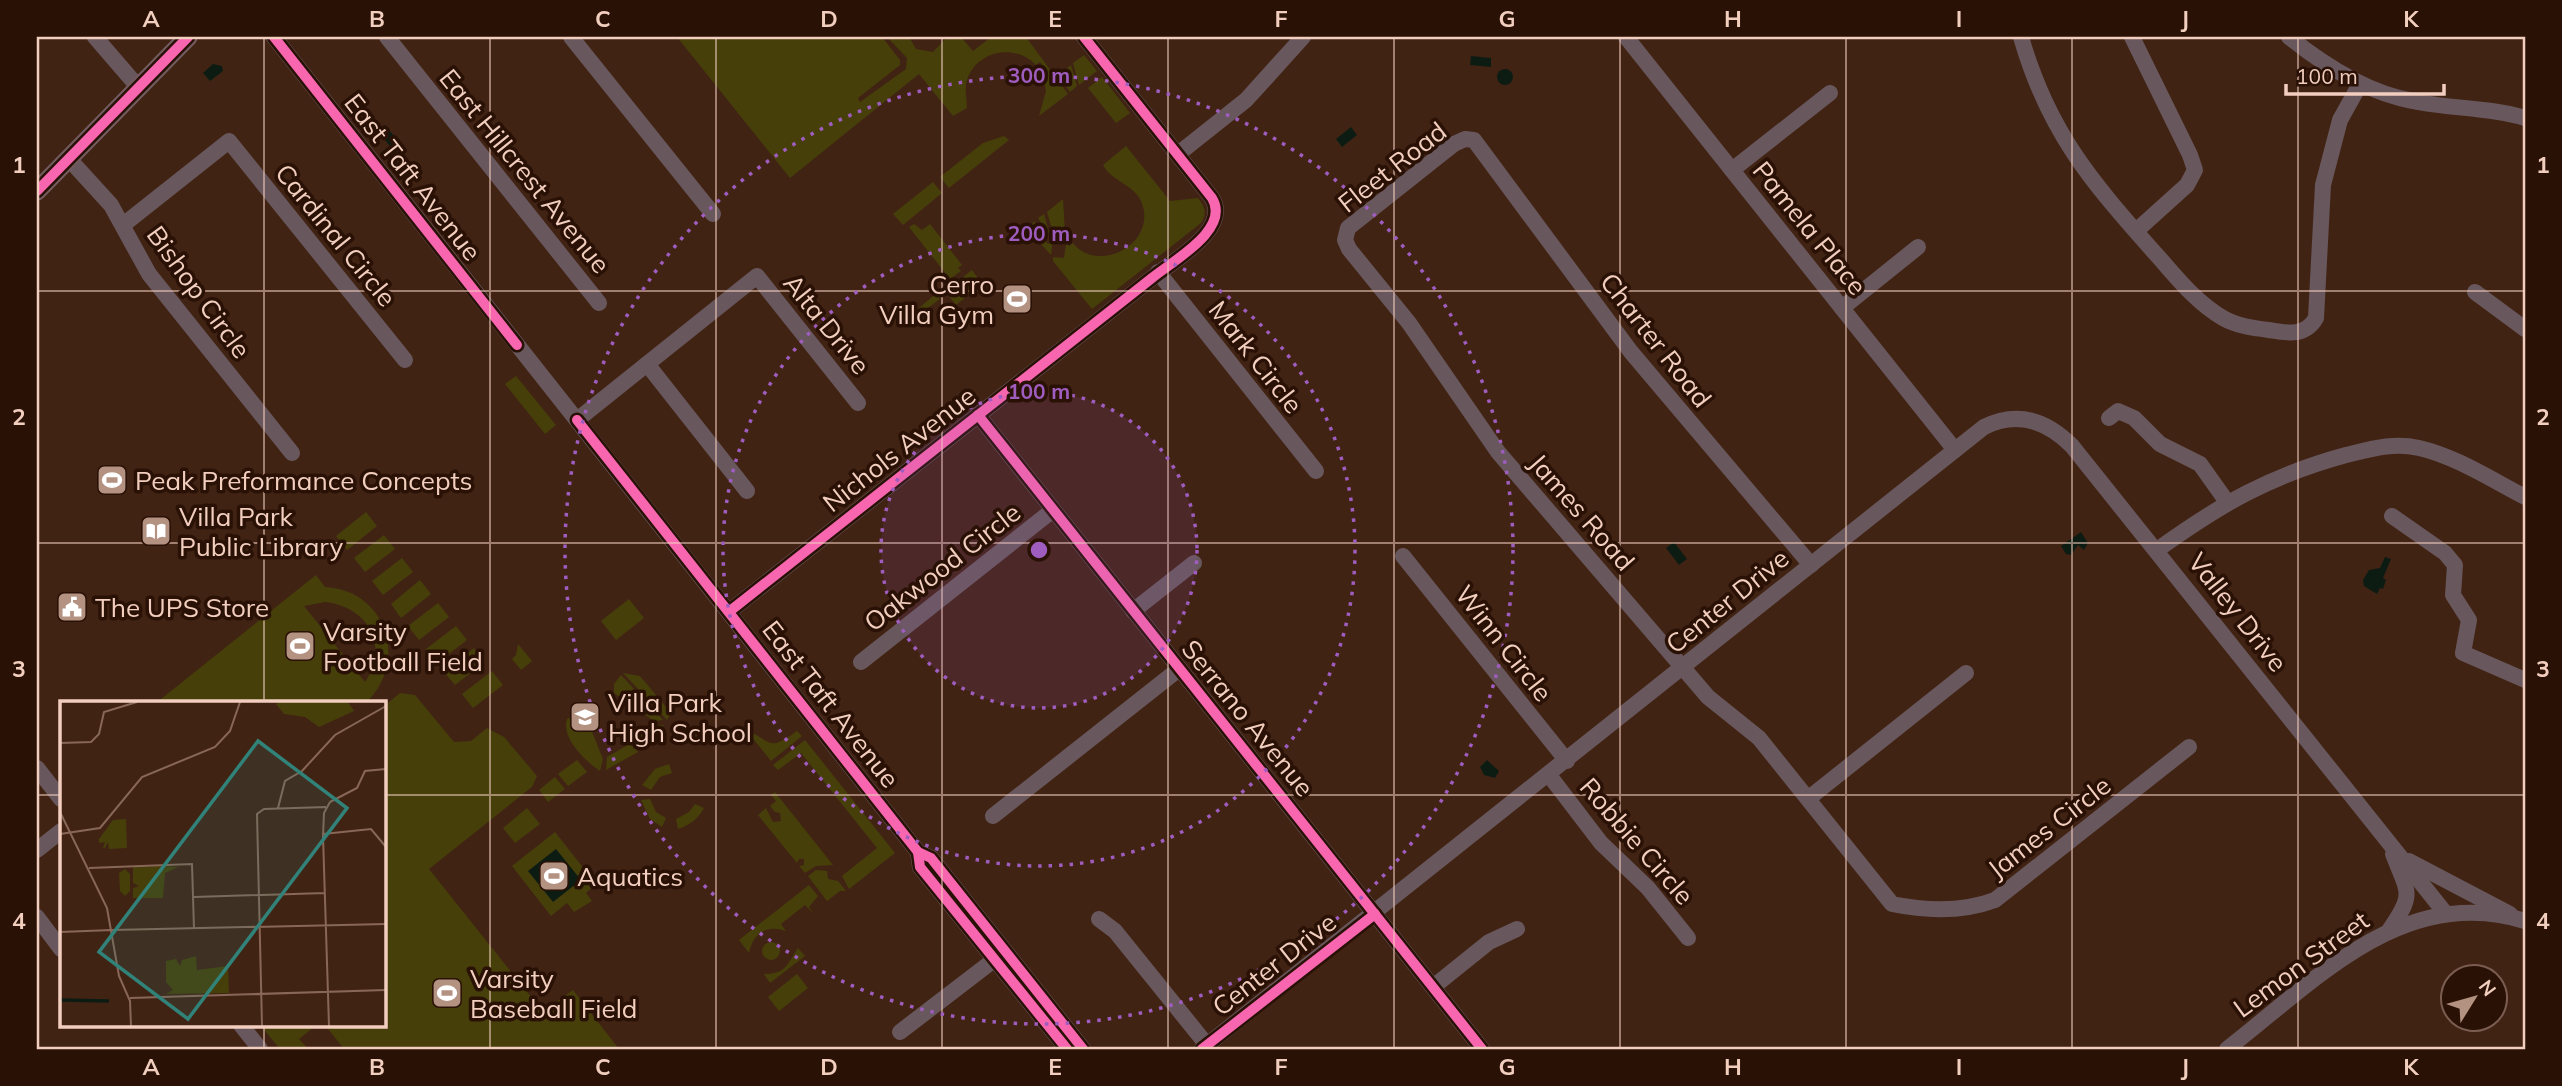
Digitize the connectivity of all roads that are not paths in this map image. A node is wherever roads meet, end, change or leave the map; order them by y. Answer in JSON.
{"nodes":[{"id":1,"x":95,"y":37,"type":"edge"},
{"id":2,"x":188,"y":37,"type":"edge"},
{"id":3,"x":274,"y":37,"type":"edge"},
{"id":4,"x":387,"y":37,"type":"edge"},
{"id":5,"x":571,"y":37,"type":"edge"},
{"id":6,"x":1084,"y":37,"type":"edge"},
{"id":7,"x":1303,"y":37,"type":"edge"},
{"id":8,"x":1626,"y":37,"type":"edge"},
{"id":9,"x":2021,"y":37,"type":"edge"},
{"id":10,"x":2132,"y":37,"type":"edge"},
{"id":11,"x":2289,"y":37,"type":"edge"},
{"id":12,"x":2360,"y":84,"type":"junction"},
{"id":13,"x":139,"y":88,"type":"junction"},
{"id":14,"x":1830,"y":93,"type":"dead end"},
{"id":15,"x":2525,"y":118,"type":"edge"},
{"id":16,"x":1470,"y":139,"type":"joint"},
{"id":17,"x":1178,"y":154,"type":"junction"},
{"id":18,"x":69,"y":159,"type":"junction"},
{"id":19,"x":1732,"y":170,"type":"junction"},
{"id":20,"x":37,"y":191,"type":"edge"},
{"id":21,"x":713,"y":214,"type":"dead end"},
{"id":22,"x":123,"y":225,"type":"junction"},
{"id":23,"x":2136,"y":231,"type":"junction"},
{"id":24,"x":1345,"y":235,"type":"joint"},
{"id":25,"x":1918,"y":247,"type":"dead end"},
{"id":26,"x":1158,"y":272,"type":"junction"},
{"id":27,"x":2475,"y":292,"type":"dead end"},
{"id":28,"x":599,"y":303,"type":"dead end"},
{"id":29,"x":1842,"y":308,"type":"junction"},
{"id":30,"x":2525,"y":329,"type":"edge"},
{"id":31,"x":405,"y":360,"type":"dead end"},
{"id":32,"x":647,"y":364,"type":"junction"},
{"id":33,"x":858,"y":403,"type":"dead end"},
{"id":34,"x":978,"y":415,"type":"junction"},
{"id":35,"x":2026,"y":418,"type":"joint"},
{"id":36,"x":2109,"y":418,"type":"dead end"},
{"id":37,"x":577,"y":419,"type":"junction"},
{"id":38,"x":1955,"y":450,"type":"junction"},
{"id":39,"x":292,"y":453,"type":"dead end"},
{"id":40,"x":1316,"y":471,"type":"dead end"},
{"id":41,"x":747,"y":491,"type":"dead end"},
{"id":42,"x":2525,"y":497,"type":"edge"},
{"id":43,"x":2227,"y":502,"type":"junction"},
{"id":44,"x":1053,"y":510,"type":"junction"},
{"id":45,"x":2392,"y":516,"type":"dead end"},
{"id":46,"x":2157,"y":550,"type":"junction"},
{"id":47,"x":1404,"y":556,"type":"dead end"},
{"id":48,"x":1194,"y":563,"type":"dead end"},
{"id":49,"x":1811,"y":565,"type":"junction"},
{"id":50,"x":730,"y":611,"type":"junction"},
{"id":51,"x":1133,"y":611,"type":"junction"},
{"id":52,"x":861,"y":662,"type":"dead end"},
{"id":53,"x":1683,"y":668,"type":"junction"},
{"id":54,"x":1179,"y":669,"type":"junction"},
{"id":55,"x":1966,"y":673,"type":"dead end"},
{"id":56,"x":2525,"y":680,"type":"edge"},
{"id":57,"x":2189,"y":747,"type":"dead end"},
{"id":58,"x":1567,"y":761,"type":"junction"},
{"id":59,"x":37,"y":768,"type":"edge"},
{"id":60,"x":1549,"y":775,"type":"junction"},
{"id":61,"x":60,"y":798,"type":"edge"},
{"id":62,"x":1809,"y":798,"type":"junction"},
{"id":63,"x":993,"y":816,"type":"dead end"},
{"id":64,"x":60,"y":832,"type":"edge"},
{"id":65,"x":2393,"y":848,"type":"junction"},
{"id":66,"x":37,"y":849,"type":"edge"},
{"id":67,"x":1375,"y":914,"type":"junction"},
{"id":68,"x":2446,"y":914,"type":"junction"},
{"id":69,"x":37,"y":917,"type":"edge"},
{"id":70,"x":1099,"y":919,"type":"dead end"},
{"id":71,"x":2520,"y":919,"type":"edge"},
{"id":72,"x":1517,"y":929,"type":"dead end"},
{"id":73,"x":2389,"y":930,"type":"junction"},
{"id":74,"x":1688,"y":938,"type":"dead end"},
{"id":75,"x":60,"y":948,"type":"edge"},
{"id":76,"x":999,"y":955,"type":"junction"},
{"id":77,"x":1433,"y":987,"type":"junction"},
{"id":78,"x":242,"y":1026,"type":"edge"},
{"id":79,"x":900,"y":1032,"type":"dead end"},
{"id":80,"x":1210,"y":1046,"type":"edge"},
{"id":81,"x":260,"y":1049,"type":"edge"},
{"id":82,"x":1067,"y":1049,"type":"edge"},
{"id":83,"x":1083,"y":1049,"type":"edge"},
{"id":84,"x":1482,"y":1049,"type":"edge"},
{"id":85,"x":2227,"y":1049,"type":"edge"}],
"edges":[{"from":1,"to":13,"type":"street"},
{"from":2,"to":13,"type":"main road"},
{"from":3,"to":37,"type":"street","name":"East Taft Avenue"},
{"from":4,"to":28,"type":"street","name":"East Hillcrest Avenue"},
{"from":5,"to":21,"type":"street"},
{"from":6,"to":17,"type":"street"},
{"from":7,"to":17,"type":"street"},
{"from":8,"to":19,"type":"street","name":"Pamela Place"},
{"from":9,"to":23,"type":"street"},
{"from":10,"to":23,"type":"street"},
{"from":11,"to":12,"type":"street"},
{"from":12,"to":15,"type":"street"},
{"from":12,"to":23,"type":"street"},
{"from":13,"to":18,"type":"main road"},
{"from":14,"to":19,"type":"street"},
{"from":16,"to":24,"type":"street","name":"Fleet Road"},
{"from":16,"to":49,"type":"street","name":"Charter Road"},
{"from":17,"to":26,"type":"street","name":"Nichols Avenue"},
{"from":18,"to":20,"type":"main road"},
{"from":18,"to":22,"type":"street","name":"Bishop Circle"},
{"from":19,"to":29,"type":"street","name":"Pamela Place"},
{"from":22,"to":31,"type":"street","name":"Cardinal Circle"},
{"from":22,"to":39,"type":"street","name":"Bishop Circle"},
{"from":24,"to":53,"type":"street","name":"James Road"},
{"from":25,"to":29,"type":"street"},
{"from":26,"to":34,"type":"street","name":"Nichols Avenue"},
{"from":26,"to":40,"type":"street","name":"Mark Circle"},
{"from":27,"to":30,"type":"street"},
{"from":29,"to":38,"type":"street","name":"Pamela Place"},
{"from":32,"to":33,"type":"street","name":"Alta Drive"},
{"from":32,"to":37,"type":"street"},
{"from":32,"to":41,"type":"street"},
{"from":34,"to":44,"type":"street","name":"Serrano Avenue"},
{"from":34,"to":50,"type":"street","name":"Nichols Avenue"},
{"from":35,"to":38,"type":"street","name":"Center Drive"},
{"from":35,"to":46,"type":"street","name":"Valley Drive"},
{"from":36,"to":43,"type":"street"},
{"from":37,"to":50,"type":"street","name":"East Taft Avenue"},
{"from":38,"to":49,"type":"street","name":"Center Drive"},
{"from":42,"to":43,"type":"street"},
{"from":43,"to":46,"type":"street"},
{"from":44,"to":51,"type":"street","name":"Serrano Avenue"},
{"from":44,"to":52,"type":"street","name":"Oakwood Circle"},
{"from":45,"to":56,"type":"street"},
{"from":46,"to":65,"type":"street","name":"Valley Drive"},
{"from":47,"to":58,"type":"street","name":"Winn Circle"},
{"from":48,"to":51,"type":"street"},
{"from":49,"to":53,"type":"street","name":"Center Drive"},
{"from":50,"to":76,"type":"street","name":"East Taft Avenue"},
{"from":51,"to":54,"type":"street","name":"Serrano Avenue"},
{"from":53,"to":58,"type":"street","name":"Center Drive"},
{"from":53,"to":62,"type":"street","name":"James Road"},
{"from":54,"to":63,"type":"street"},
{"from":54,"to":67,"type":"street","name":"Serrano Avenue"},
{"from":55,"to":62,"type":"street"},
{"from":57,"to":62,"type":"street","name":"James Circle"},
{"from":58,"to":60,"type":"street","name":"Center Drive"},
{"from":59,"to":61,"type":"street"},
{"from":60,"to":67,"type":"street","name":"Center Drive"},
{"from":60,"to":74,"type":"street","name":"Robbie Circle"},
{"from":64,"to":66,"type":"street"},
{"from":65,"to":68,"type":"street","name":"Valley Drive"},
{"from":65,"to":71,"type":"street","name":"Valley Drive"},
{"from":65,"to":73,"type":"street"},
{"from":67,"to":77,"type":"street","name":"Serrano Avenue"},
{"from":67,"to":80,"type":"street","name":"Center Drive"},
{"from":68,"to":71,"type":"street","name":"Valley Drive"},
{"from":68,"to":73,"type":"street","name":"Lemon Street"},
{"from":69,"to":75,"type":"street"},
{"from":70,"to":80,"type":"street"},
{"from":72,"to":77,"type":"street"},
{"from":73,"to":85,"type":"street","name":"Lemon Street"},
{"from":76,"to":79,"type":"street"},
{"from":76,"to":82,"type":"street","name":"East Taft Avenue"},
{"from":76,"to":83,"type":"street","name":"East Taft Avenue"},
{"from":77,"to":84,"type":"street","name":"Serrano Avenue"},
{"from":78,"to":81,"type":"street"}]}
